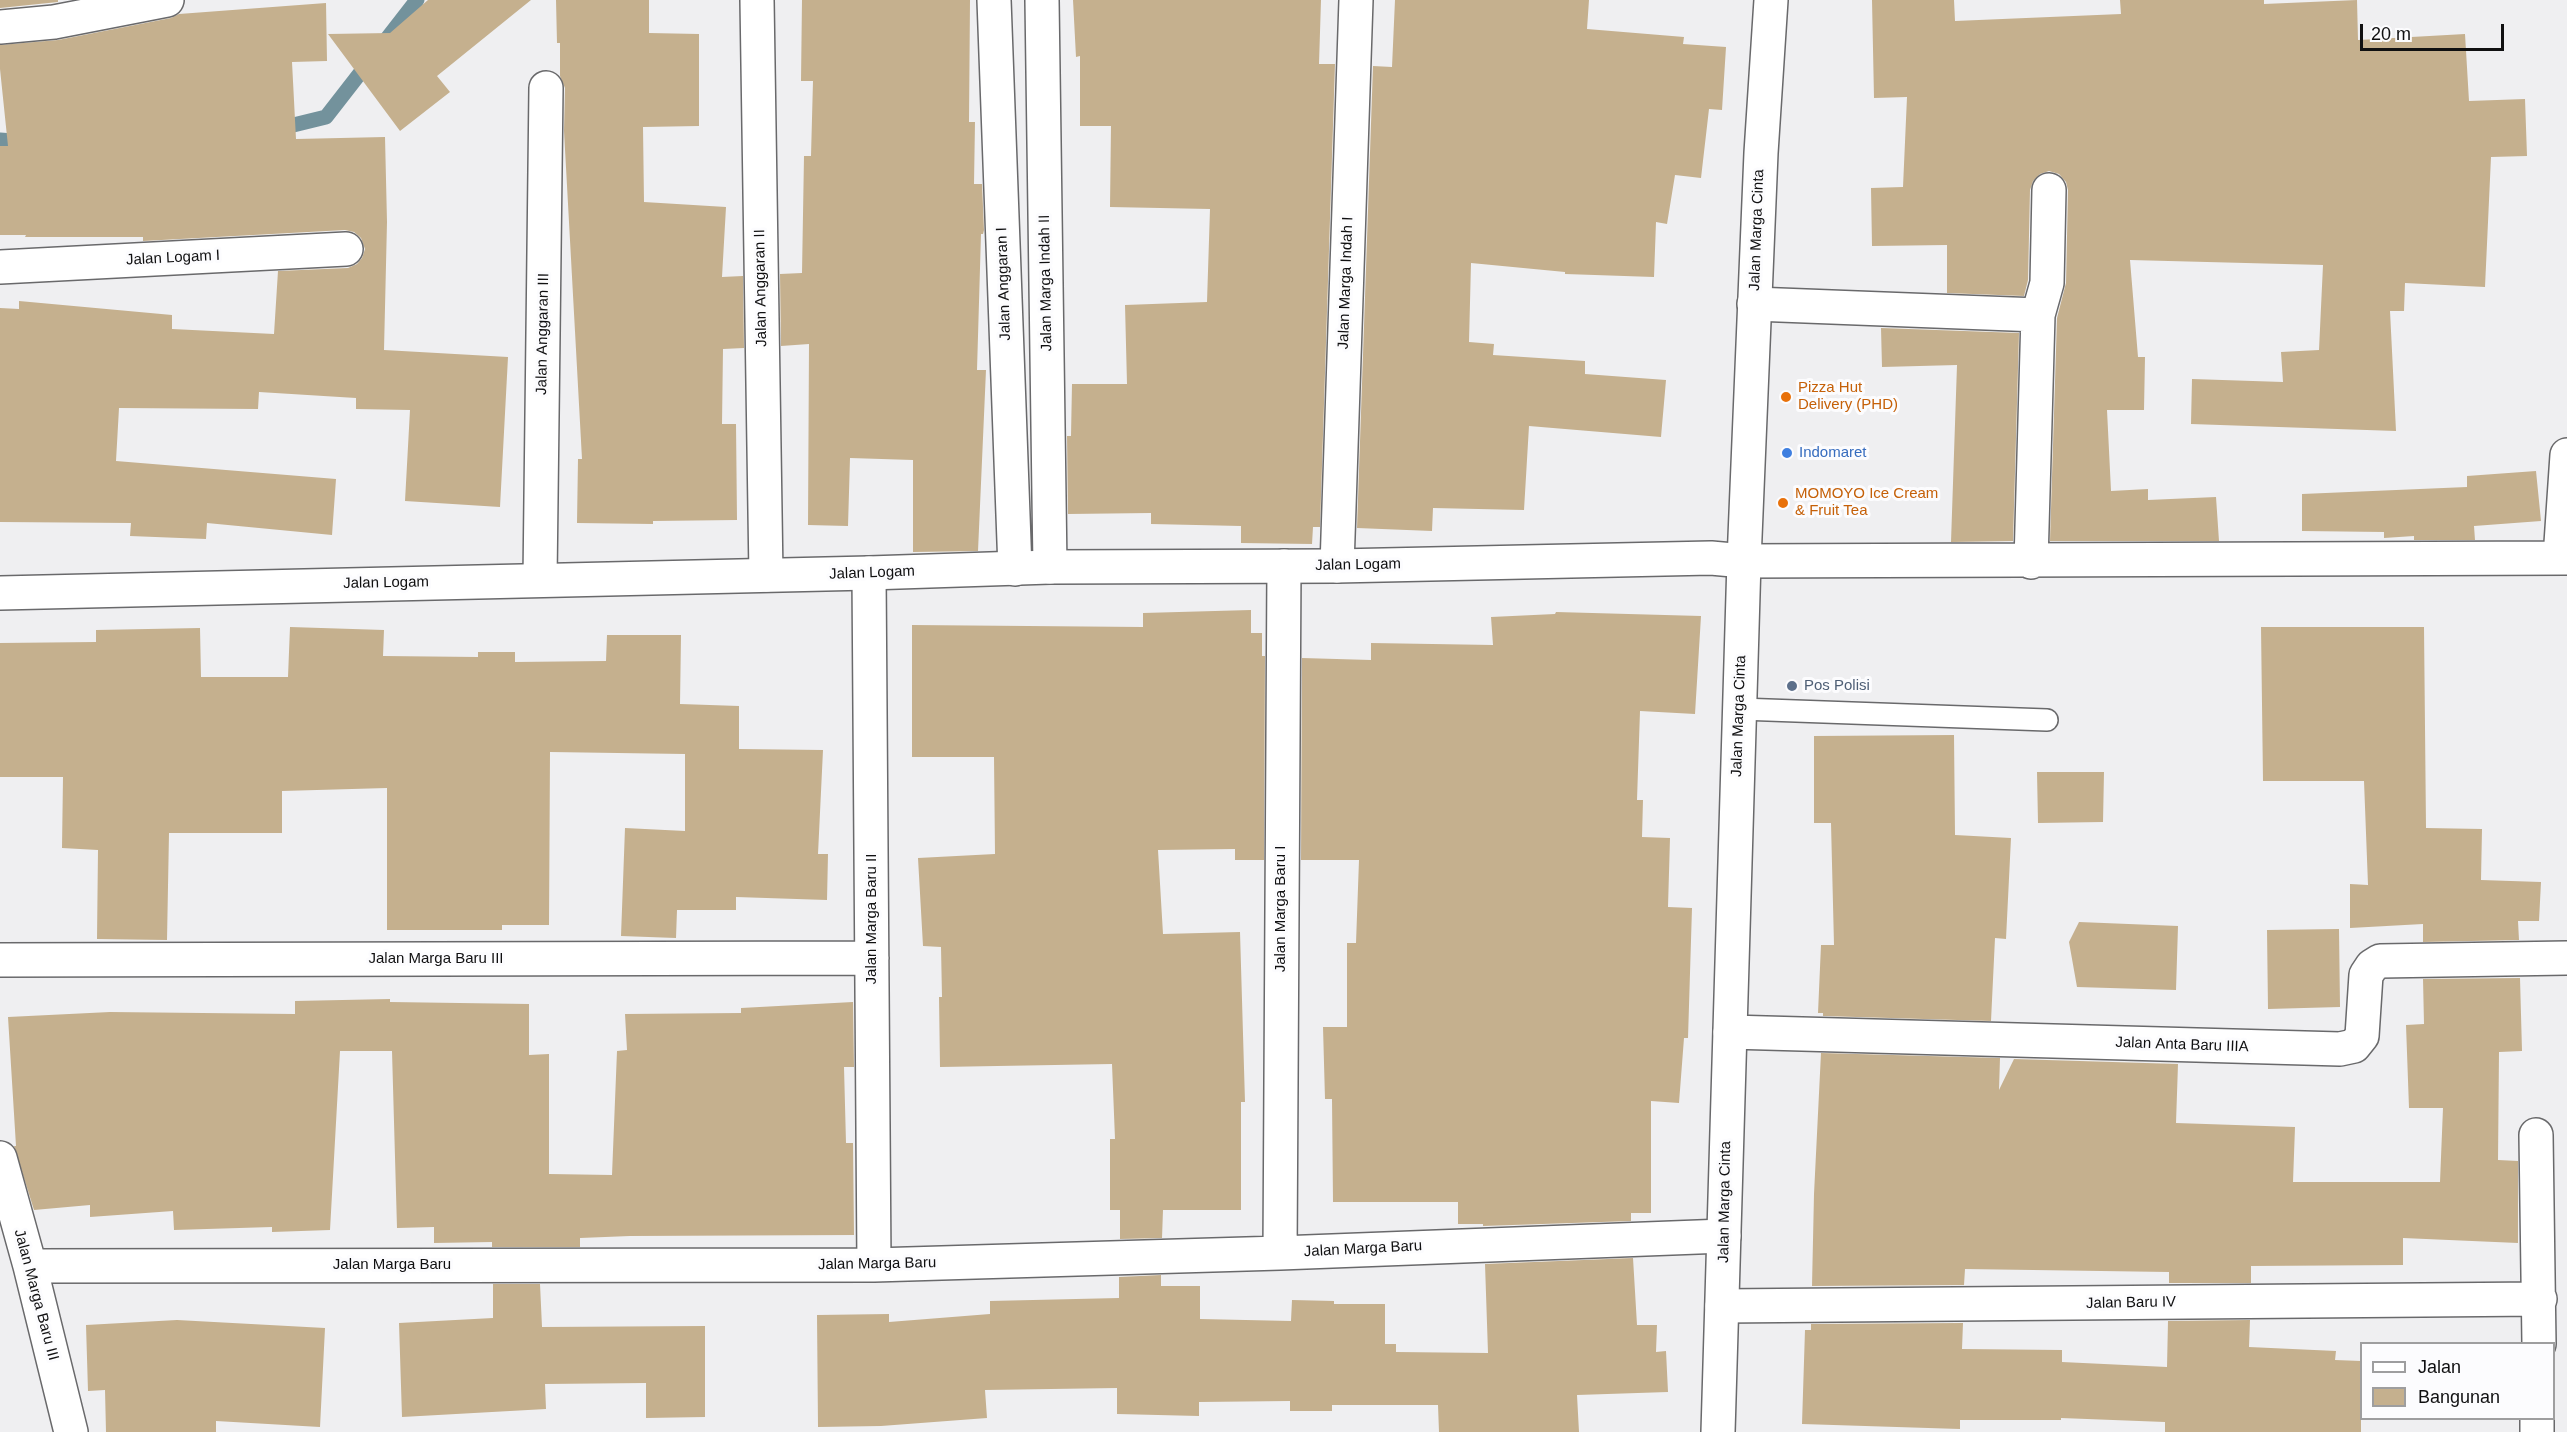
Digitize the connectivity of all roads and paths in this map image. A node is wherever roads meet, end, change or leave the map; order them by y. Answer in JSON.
{"nodes":[{"id":1,"x":167,"y":0,"type":"edge"},
{"id":2,"x":757,"y":0,"type":"edge"},
{"id":3,"x":993,"y":0,"type":"edge"},
{"id":4,"x":1042,"y":0,"type":"edge"},
{"id":5,"x":1356,"y":0,"type":"edge"},
{"id":6,"x":1771,"y":0,"type":"edge"},
{"id":7,"x":0,"y":27,"type":"edge"},
{"id":8,"x":546,"y":88,"type":"dead end"},
{"id":9,"x":2049,"y":190,"type":"dead end"},
{"id":10,"x":346,"y":249,"type":"dead end"},
{"id":11,"x":0,"y":267,"type":"edge"},
{"id":12,"x":1754,"y":304,"type":"junction"},
{"id":13,"x":2038,"y":315,"type":"junction"},
{"id":14,"x":2567,"y":455,"type":"edge"},
{"id":15,"x":1744,"y":556,"type":"junction"},
{"id":16,"x":2564,"y":558,"type":"edge"},
{"id":17,"x":2031,"y":562,"type":"junction"},
{"id":18,"x":1284,"y":566,"type":"junction"},
{"id":19,"x":1337,"y":566,"type":"junction"},
{"id":20,"x":1050,"y":567,"type":"junction"},
{"id":21,"x":1015,"y":569,"type":"junction"},
{"id":22,"x":869,"y":573,"type":"junction"},
{"id":23,"x":766,"y":575,"type":"junction"},
{"id":24,"x":540,"y":579,"type":"junction"},
{"id":25,"x":0,"y":592,"type":"edge"},
{"id":26,"x":1740,"y":709,"type":"junction"},
{"id":27,"x":2047,"y":720,"type":"dead end"},
{"id":28,"x":872,"y":958,"type":"junction"},
{"id":29,"x":2567,"y":958,"type":"edge"},
{"id":30,"x":0,"y":960,"type":"edge"},
{"id":31,"x":1730,"y":1032,"type":"junction"},
{"id":32,"x":2536,"y":1135,"type":"dead end"},
{"id":33,"x":0,"y":1158,"type":"edge"},
{"id":34,"x":1724,"y":1236,"type":"junction"},
{"id":35,"x":1280,"y":1253,"type":"junction"},
{"id":36,"x":874,"y":1265,"type":"junction"},
{"id":37,"x":30,"y":1266,"type":"junction"},
{"id":38,"x":2540,"y":1299,"type":"junction"},
{"id":39,"x":1722,"y":1306,"type":"junction"},
{"id":40,"x":2539,"y":1342,"type":"edge"},
{"id":41,"x":71,"y":1432,"type":"edge"},
{"id":42,"x":1718,"y":1432,"type":"edge"}],
"edges":[{"from":1,"to":7,"type":"street"},
{"from":2,"to":23,"type":"street","name":"Jalan Anggaran II"},
{"from":3,"to":21,"type":"street","name":"Jalan Anggaran I"},
{"from":4,"to":20,"type":"street","name":"Jalan Marga Indah II"},
{"from":5,"to":19,"type":"street","name":"Jalan Marga Indah I"},
{"from":6,"to":12,"type":"street","name":"Jalan Marga Cinta"},
{"from":8,"to":24,"type":"street","name":"Jalan Anggaran III"},
{"from":9,"to":13,"type":"street"},
{"from":10,"to":11,"type":"street","name":"Jalan Logam I"},
{"from":12,"to":13,"type":"street"},
{"from":12,"to":15,"type":"street","name":"Jalan Marga Cinta"},
{"from":13,"to":17,"type":"street"},
{"from":14,"to":16,"type":"street"},
{"from":15,"to":17,"type":"street","name":"Jalan Logam"},
{"from":15,"to":19,"type":"street","name":"Jalan Logam"},
{"from":15,"to":26,"type":"street","name":"Jalan Marga Cinta"},
{"from":16,"to":17,"type":"street","name":"Jalan Logam"},
{"from":18,"to":19,"type":"street","name":"Jalan Logam"},
{"from":18,"to":20,"type":"street","name":"Jalan Logam"},
{"from":18,"to":35,"type":"street","name":"Jalan Marga Baru I"},
{"from":20,"to":21,"type":"street","name":"Jalan Logam"},
{"from":21,"to":22,"type":"street","name":"Jalan Logam"},
{"from":22,"to":23,"type":"street","name":"Jalan Logam"},
{"from":22,"to":28,"type":"street","name":"Jalan Marga Baru II"},
{"from":23,"to":24,"type":"street","name":"Jalan Logam"},
{"from":24,"to":25,"type":"street","name":"Jalan Logam"},
{"from":26,"to":27,"type":"lane"},
{"from":26,"to":31,"type":"street","name":"Jalan Marga Cinta"},
{"from":28,"to":30,"type":"street","name":"Jalan Marga Baru III"},
{"from":28,"to":36,"type":"street","name":"Jalan Marga Baru II"},
{"from":29,"to":31,"type":"street","name":"Jalan Anta Baru IIIA"},
{"from":31,"to":34,"type":"street","name":"Jalan Marga Cinta"},
{"from":32,"to":38,"type":"street"},
{"from":33,"to":37,"type":"street","name":"Jalan Marga Baru III"},
{"from":34,"to":35,"type":"street","name":"Jalan Marga Baru"},
{"from":34,"to":39,"type":"street","name":"Jalan Marga Cinta"},
{"from":35,"to":36,"type":"street","name":"Jalan Marga Baru"},
{"from":36,"to":37,"type":"street","name":"Jalan Marga Baru"},
{"from":37,"to":41,"type":"street","name":"Jalan Marga Baru III"},
{"from":38,"to":39,"type":"street","name":"Jalan Baru IV"},
{"from":38,"to":40,"type":"street"},
{"from":39,"to":42,"type":"street","name":"Jalan Marga Cinta"}]}
